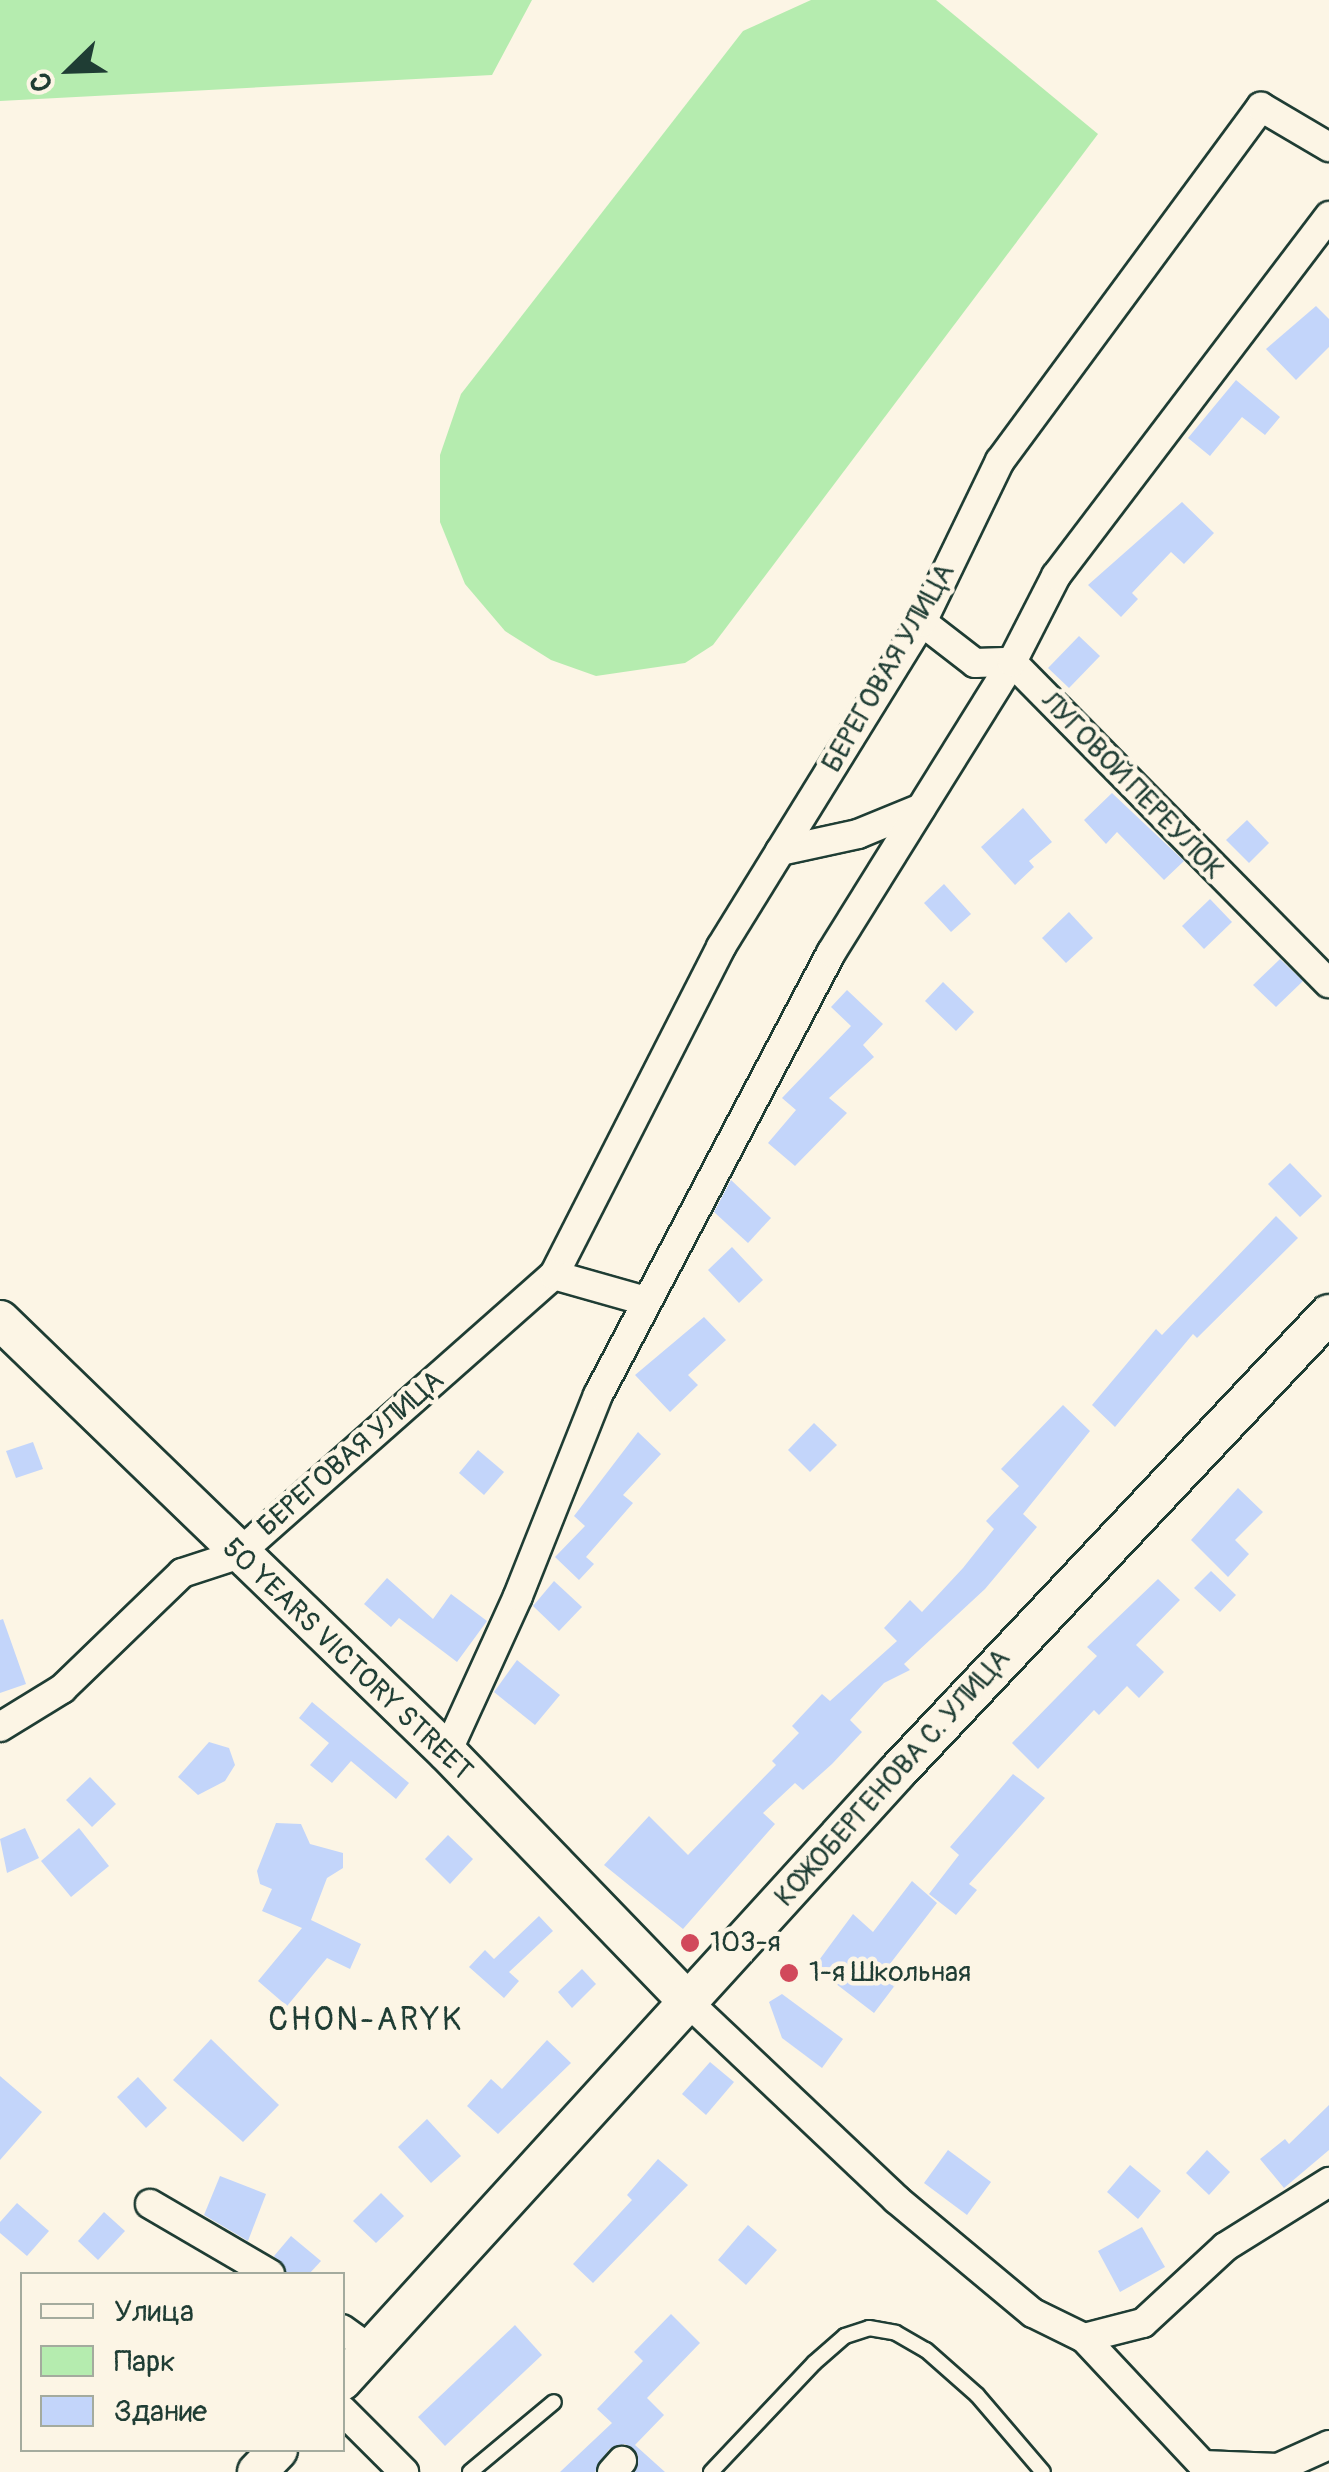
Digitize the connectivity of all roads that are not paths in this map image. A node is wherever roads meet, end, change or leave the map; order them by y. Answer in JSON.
{"nodes":[{"id":1,"x":1329,"y":147,"type":"edge"},
{"id":2,"x":1329,"y":216,"type":"edge"},
{"id":3,"x":922,"y":622,"type":"junction"},
{"id":4,"x":1012,"y":662,"type":"junction"},
{"id":5,"x":921,"y":808,"type":"junction"},
{"id":6,"x":780,"y":850,"type":"junction"},
{"id":7,"x":1329,"y":982,"type":"edge"},
{"id":8,"x":554,"y":1275,"type":"junction"},
{"id":9,"x":646,"y":1301,"type":"junction"},
{"id":10,"x":1329,"y":1314,"type":"edge"},
{"id":11,"x":0,"y":1320,"type":"edge"},
{"id":12,"x":237,"y":1555,"type":"junction"},
{"id":13,"x":0,"y":1727,"type":"edge"},
{"id":14,"x":447,"y":1752,"type":"junction"},
{"id":15,"x":690,"y":2004,"type":"junction"},
{"id":16,"x":1329,"y":2182,"type":"edge"},
{"id":17,"x":150,"y":2204,"type":"dead end"},
{"id":18,"x":267,"y":2272,"type":"edge"},
{"id":19,"x":1084,"y":2338,"type":"junction"},
{"id":20,"x":357,"y":2339,"type":"edge"},
{"id":21,"x":345,"y":2373,"type":"edge"},
{"id":22,"x":554,"y":2402,"type":"dead end"},
{"id":23,"x":345,"y":2413,"type":"edge"},
{"id":24,"x":1329,"y":2445,"type":"edge"},
{"id":25,"x":276,"y":2452,"type":"edge"},
{"id":26,"x":1201,"y":2469,"type":"edge"},
{"id":27,"x":257,"y":2472,"type":"edge"},
{"id":28,"x":404,"y":2472,"type":"edge"},
{"id":29,"x":470,"y":2472,"type":"edge"},
{"id":30,"x":711,"y":2472,"type":"edge"},
{"id":31,"x":1043,"y":2472,"type":"edge"}],
"edges":[{"from":1,"to":3,"type":"street","name":"БЕРЕГОВАЯ УЛИЦА"},
{"from":2,"to":4,"type":"street"},
{"from":3,"to":4,"type":"street"},
{"from":3,"to":6,"type":"street","name":"БЕРЕГОВАЯ УЛИЦА"},
{"from":4,"to":5,"type":"street"},
{"from":4,"to":7,"type":"street","name":"ЛУГОВОЙ ПЕРЕУЛОК"},
{"from":5,"to":6,"type":"street"},
{"from":5,"to":9,"type":"street"},
{"from":6,"to":8,"type":"street","name":"БЕРЕГОВАЯ УЛИЦА"},
{"from":8,"to":9,"type":"street"},
{"from":8,"to":12,"type":"street","name":"БЕРЕГОВАЯ УЛИЦА"},
{"from":9,"to":14,"type":"street"},
{"from":10,"to":15,"type":"main road","name":"КОЖОБЕРГЕНОВА С. УЛИЦА"},
{"from":11,"to":12,"type":"main road","name":"50 YEARS VICTORY STREET"},
{"from":12,"to":13,"type":"street","name":"БЕРЕГОВАЯ УЛИЦА"},
{"from":12,"to":14,"type":"main road","name":"50 YEARS VICTORY STREET"},
{"from":14,"to":15,"type":"main road","name":"50 YEARS VICTORY STREET"},
{"from":15,"to":19,"type":"street"},
{"from":15,"to":20,"type":"main road","name":"КОЖОБЕРГЕНОВА С. УЛИЦА"},
{"from":16,"to":19,"type":"street"},
{"from":17,"to":18,"type":"street"},
{"from":19,"to":26,"type":"street"},
{"from":20,"to":21,"type":"main road","name":"КОЖОБЕРГЕНОВА С. УЛИЦА"},
{"from":22,"to":29,"type":"lane"},
{"from":23,"to":28,"type":"street"},
{"from":24,"to":26,"type":"street"},
{"from":25,"to":27,"type":"main road"},
{"from":30,"to":31,"type":"lane"}]}
